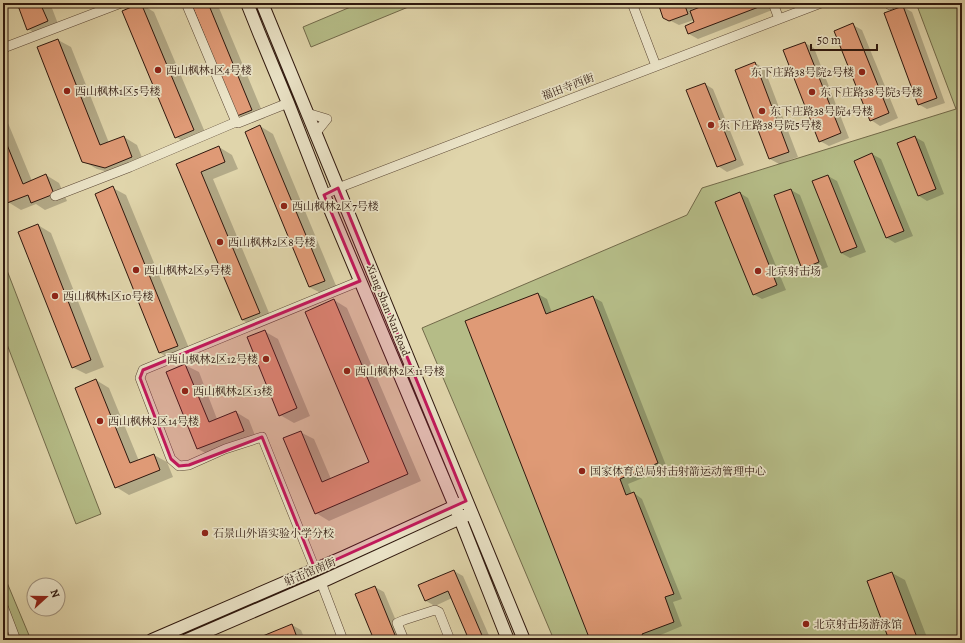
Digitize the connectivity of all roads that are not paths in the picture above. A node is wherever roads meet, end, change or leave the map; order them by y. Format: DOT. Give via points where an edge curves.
graph roads {
  1 [pos="121,3"];
  2 [pos="186,3"];
  3 [pos="248,3"];
  4 [pos="262,3"];
  5 [pos="632,3"];
  6 [pos="773,3"];
  7 [pos="821,3"];
  8 [pos="779,20"];
  9 [pos="6,47"];
  10 [pos="656,66"];
  11 [pos="288,103"];
  12 [pos="307,113"];
  13 [pos="236,122"];
  14 [pos="316,134"];
  15 [pos="338,188"];
  16 [pos="324,195"];
  17 [pos="55,196"];
  18 [pos="360,281"];
  19 [pos="466,501"];
  20 [pos="455,506"];
  21 [pos="472,513"];
  22 [pos="460,518"];
  23 [pos="315,569"];
  24 [pos="321,582"];
  25 [pos="3,606"];
  26 [pos="16,640"];
  27 [pos="152,640"];
  28 [pos="187,640"];
  29 [pos="343,640"];
  30 [pos="404,640"];
  31 [pos="450,640"];
  32 [pos="508,640"];
  33 [pos="524,640"];
  1 -- 9 [label="street"];
  2 -- 13 [label="street"];
  3 -- 11 [label="main road, Xiang Shan Nan Road"];
  4 -- 12 [label="main road, Xiang Shan Nan Road"];
  5 -- 10 [label="street"];
  6 -- 8 [label="street"];
  7 -- 8 [label="street, 福田寺西街"];
  8 -- 10 [label="street, 福田寺西街"];
  10 -- 15 [label="street, 福田寺西街"];
  11 -- 13 [label="street"];
  11 -- 16 [label="main road, Xiang Shan Nan Road"];
  12 -- 14 [label="main road, Xiang Shan Nan Road"];
  12 -- 14 [label="street" via="327,119"];
  13 -- 17 [label="street"];
  14 -- 15 [label="main road, Xiang Shan Nan Road"];
  15 -- 16 [label="street, 福田寺西街"];
  15 -- 19 [label="main road, Xiang Shan Nan Road"];
  16 -- 18 [label="main road, Xiang Shan Nan Road"];
  18 -- 20 [label="main road, Xiang Shan Nan Road"];
  18 -- 23 [label="street" via="143,370 140,378 171,459 179,466 189,465 225,449 262,437"];
  19 -- 20 [label="main road, 射击馆南街"];
  19 -- 21 [label="main road, Xiang Shan Nan Road"];
  20 -- 22 [label="main road, Xiang Shan Nan Road"];
  20 -- 23 [label="main road, 射击馆南街"];
  21 -- 22 [label="main road, 射击馆南街"];
  21 -- 33 [label="main road, Xiang Shan Nan Road"];
  22 -- 24 [label="main road, 射击馆南街"];
  22 -- 32 [label="main road, Xiang Shan Nan Road"];
  23 -- 27 [label="main road, 射击馆南街"];
  24 -- 28 [label="main road, 射击馆南街"];
  24 -- 29 [label="street"];
  25 -- 26 [label="street"];
  30 -- 31 [label="street" via="397,623 435,610 439,612"];
}
